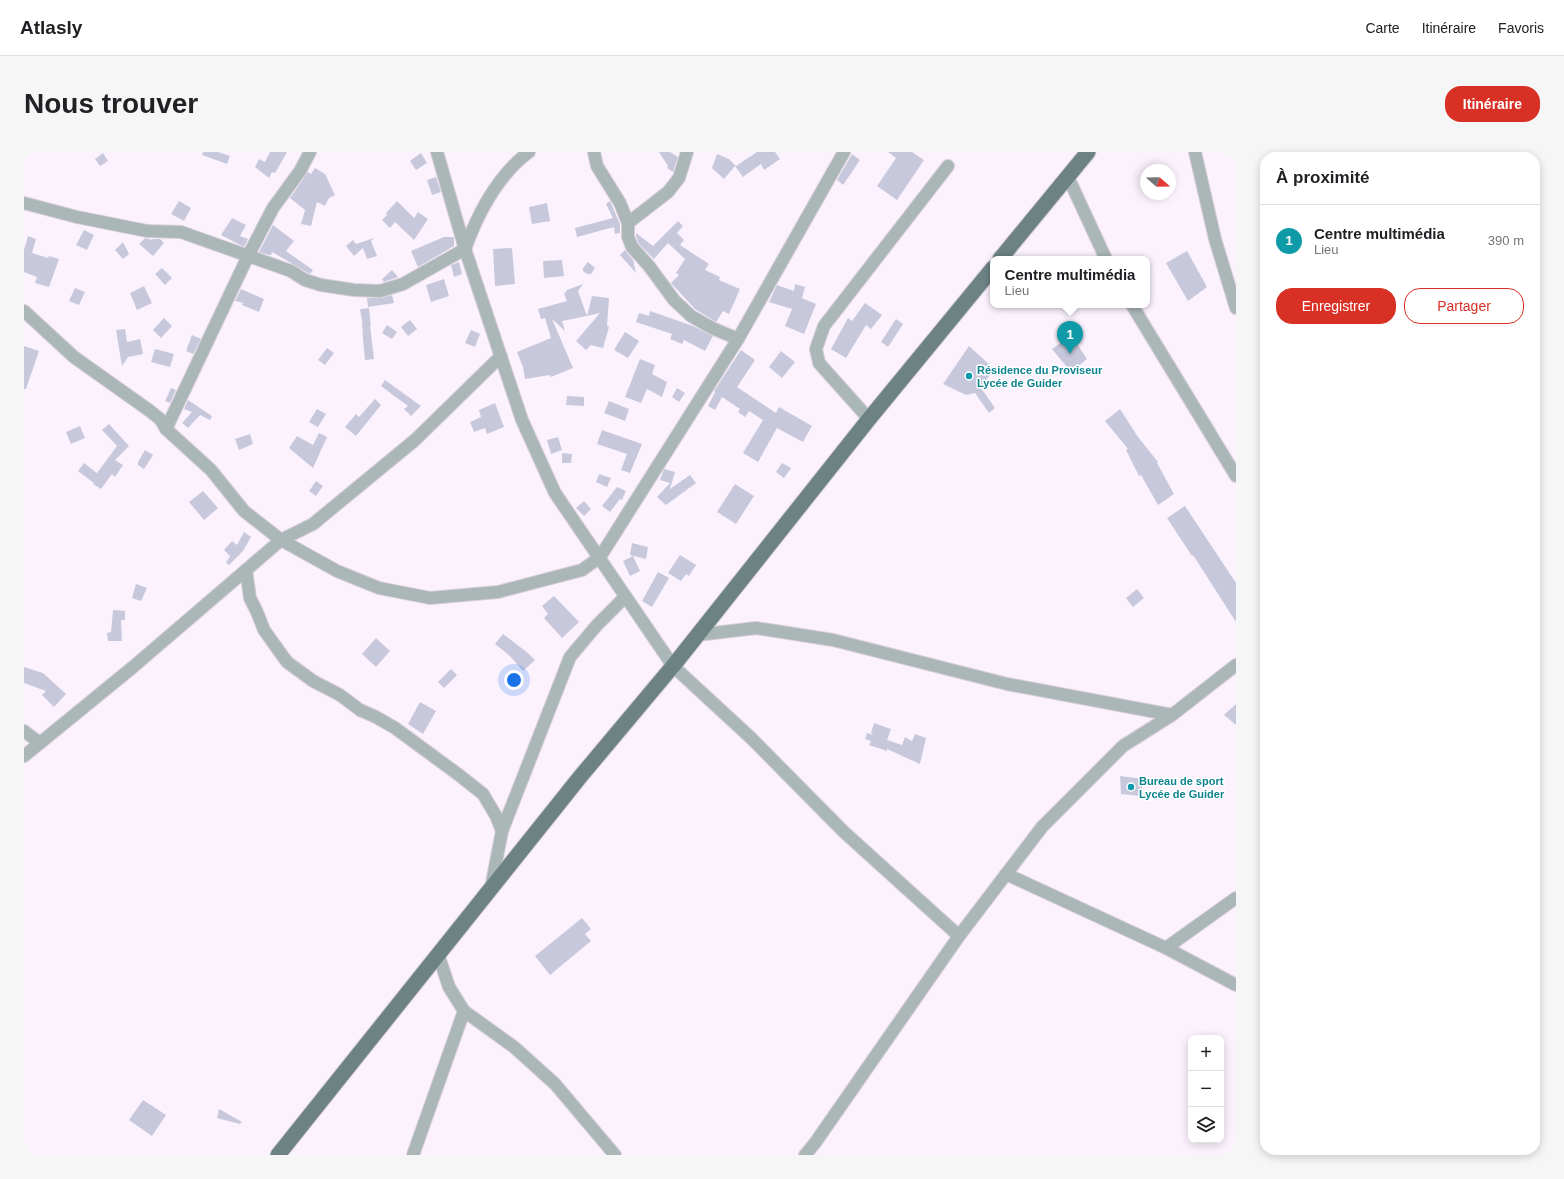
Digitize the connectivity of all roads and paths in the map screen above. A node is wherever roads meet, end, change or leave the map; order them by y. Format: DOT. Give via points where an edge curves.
graph roads {
  1 [pos="310,152"];
  2 [pos="437,152"];
  3 [pos="529,152"];
  4 [pos="594,152"];
  5 [pos="687,152"];
  6 [pos="844,152"];
  7 [pos="1088,152"];
  8 [pos="1195,152"];
  9 [pos="948,166"];
  10 [pos="1068,177"];
  11 [pos="24,203"];
  12 [pos="628,224"];
  13 [pos="465,249"];
  14 [pos="248,256"];
  15 [pos="1002,256"];
  16 [pos="1105,256"];
  17 [pos="990,272"];
  18 [pos="1134,308"];
  19 [pos="1236,308"];
  20 [pos="24,311"];
  21 [pos="738,338"];
  22 [pos="501,356"];
  23 [pos="869,419"];
  24 [pos="166,429"];
  25 [pos="1236,476"];
  26 [pos="281,540"];
  27 [pos="600,557"];
  28 [pos="246,570"];
  29 [pos="625,597"];
  30 [pos="697,635"];
  31 [pos="1236,665"];
  32 [pos="673,666"];
  33 [pos="1172,715"];
  34 [pos="24,731"];
  35 [pos="40,744"];
  36 [pos="24,756"];
  37 [pos="502,831"];
  38 [pos="1006,874"];
  39 [pos="491,888"];
  40 [pos="1236,898"];
  41 [pos="959,936"];
  42 [pos="1166,948"];
  43 [pos="438,954"];
  44 [pos="1236,985"];
  45 [pos="464,1011"];
  46 [pos="278,1155"];
  47 [pos="413,1155"];
  48 [pos="615,1155"];
  49 [pos="805,1155"];
  1 -- 14 [label="street" via="300,171 273,208"];
  2 -- 13 [label="street"];
  3 -- 13 [label="street" via="487,199"];
  4 -- 12 [label="street" via="597,166 620,204"];
  5 -- 12 [label="street" via="679,178 668,192"];
  6 -- 21 [label="street"];
  7 -- 10 [label="main road"];
  8 -- 19 [label="street" via="1215,238"];
  9 -- 23 [label="street" via="824,326 816,349 819,363"];
  10 -- 15 [label="main road"];
  10 -- 16 [label="street"];
  11 -- 14 [label="street" via="147,231 181,232"];
  12 -- 21 [label="street" via="628,237 632,247 674,300 691,316"];
  13 -- 14 [label="street" via="403,284 380,291 321,285 305,280 292,271"];
  13 -- 22 [label="street"];
  14 -- 24 [label="street"];
  17 -- 23 [label="main road"];
  18 -- 25 [label="street"];
  20 -- 24 [label="street" via="74,357 150,410"];
  21 -- 27 [label="street"];
  22 -- 26 [label="street" via="415,440 312,524"];
  22 -- 27 [label="street" via="522,420 555,493"];
  23 -- 30 [label="main road"];
  24 -- 26 [label="street" via="211,470 244,511"];
  26 -- 27 [label="street" via="337,571 379,588 430,598 498,592 582,570"];
  26 -- 28 [label="street"];
  27 -- 29 [label="street"];
  28 -- 35 [label="street"];
  28 -- 37 [label="street" via="250,598 264,630 287,662 360,710 395,728 459,775 483,794"];
  29 -- 32 [label="street"];
  29 -- 37 [label="street" via="570,657"];
  30 -- 32 [label="main road"];
  30 -- 33 [label="street" via="756,628 833,640 1007,684"];
  31 -- 33 [label="street"];
  32 -- 39 [label="main road"];
  32 -- 41 [label="street" via="751,738 844,832"];
  33 -- 38 [label="street" via="1123,746 1042,827"];
  34 -- 35 [label="street"];
  35 -- 36 [label="street"];
  37 -- 39 [label="street"];
  38 -- 41 [label="street"];
  38 -- 42 [label="street"];
  39 -- 43 [label="main road"];
  40 -- 42 [label="street"];
  41 -- 49 [label="street"];
  42 -- 44 [label="street"];
  43 -- 45 [label="street" via="449,987"];
  43 -- 46 [label="main road"];
  45 -- 47 [label="street"];
  45 -- 48 [label="street" via="514,1047 555,1084"];
}
